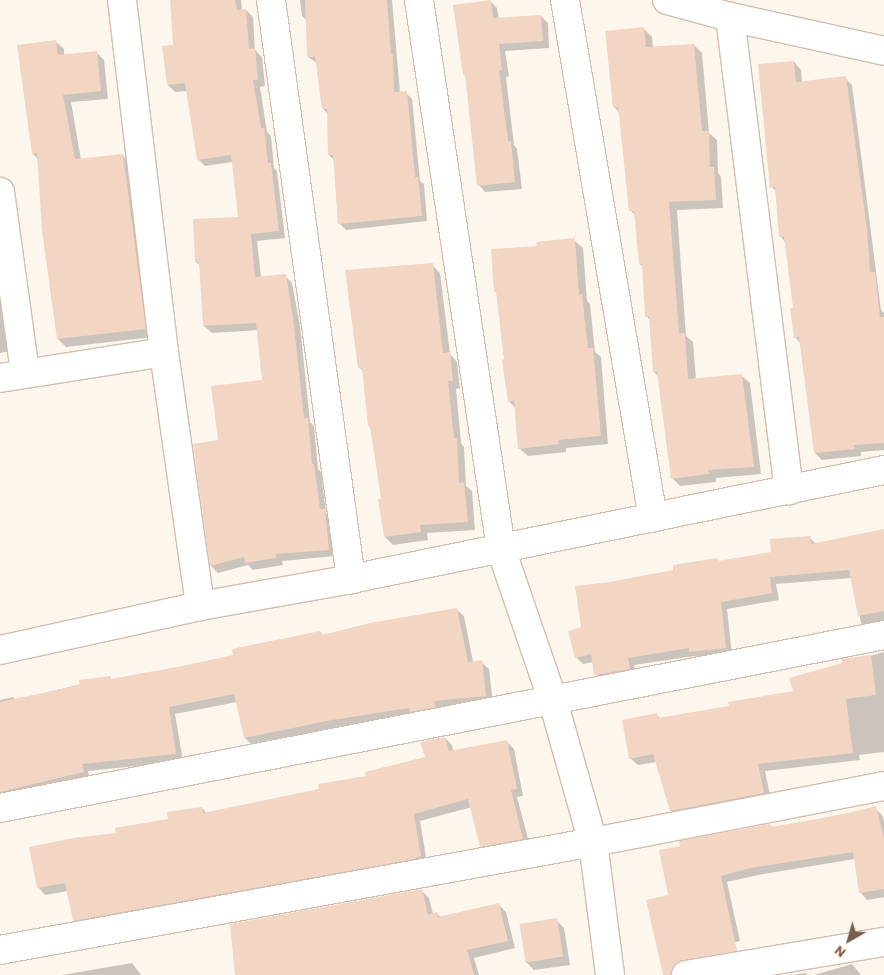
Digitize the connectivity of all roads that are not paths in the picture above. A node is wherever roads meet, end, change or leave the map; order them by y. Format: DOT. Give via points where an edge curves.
graph roads {
  1 [pos="122,0"];
  2 [pos="271,0"];
  3 [pos="418,0"];
  4 [pos="565,0"];
  5 [pos="667,0"];
  6 [pos="730,17"];
  7 [pos="884,52"];
  8 [pos="0,192"];
  9 [pos="164,352"];
  10 [pos="12,376"];
  11 [pos="884,470"];
  12 [pos="789,490"];
  13 [pos="652,518"];
  14 [pos="501,549"];
  15 [pos="351,579"];
  16 [pos="200,606"];
  17 [pos="884,635"];
  18 [pos="0,650"];
  19 [pos="553,700"];
  20 [pos="884,786"];
  21 [pos="0,808"];
  22 [pos="593,842"];
  23 [pos="884,942"];
  24 [pos="0,950"];
  25 [pos="610,975"];
  26 [pos="686,975"];
  1 -- 9 [label="street"];
  2 -- 15 [label="street"];
  3 -- 14 [label="street"];
  4 -- 13 [label="street"];
  5 -- 6 [label="street"];
  6 -- 7 [label="street"];
  6 -- 12 [label="street"];
  8 -- 10 [label="street"];
  9 -- 10 [label="street"];
  9 -- 16 [label="street"];
  11 -- 12 [label="street"];
  12 -- 13 [label="street"];
  13 -- 14 [label="street"];
  14 -- 15 [label="street"];
  14 -- 19 [label="street"];
  15 -- 16 [label="street"];
  16 -- 18 [label="street"];
  17 -- 19 [label="street"];
  19 -- 21 [label="street"];
  19 -- 22 [label="street"];
  20 -- 22 [label="street"];
  22 -- 24 [label="street"];
  22 -- 25 [label="street"];
  23 -- 26 [label="street"];
}
